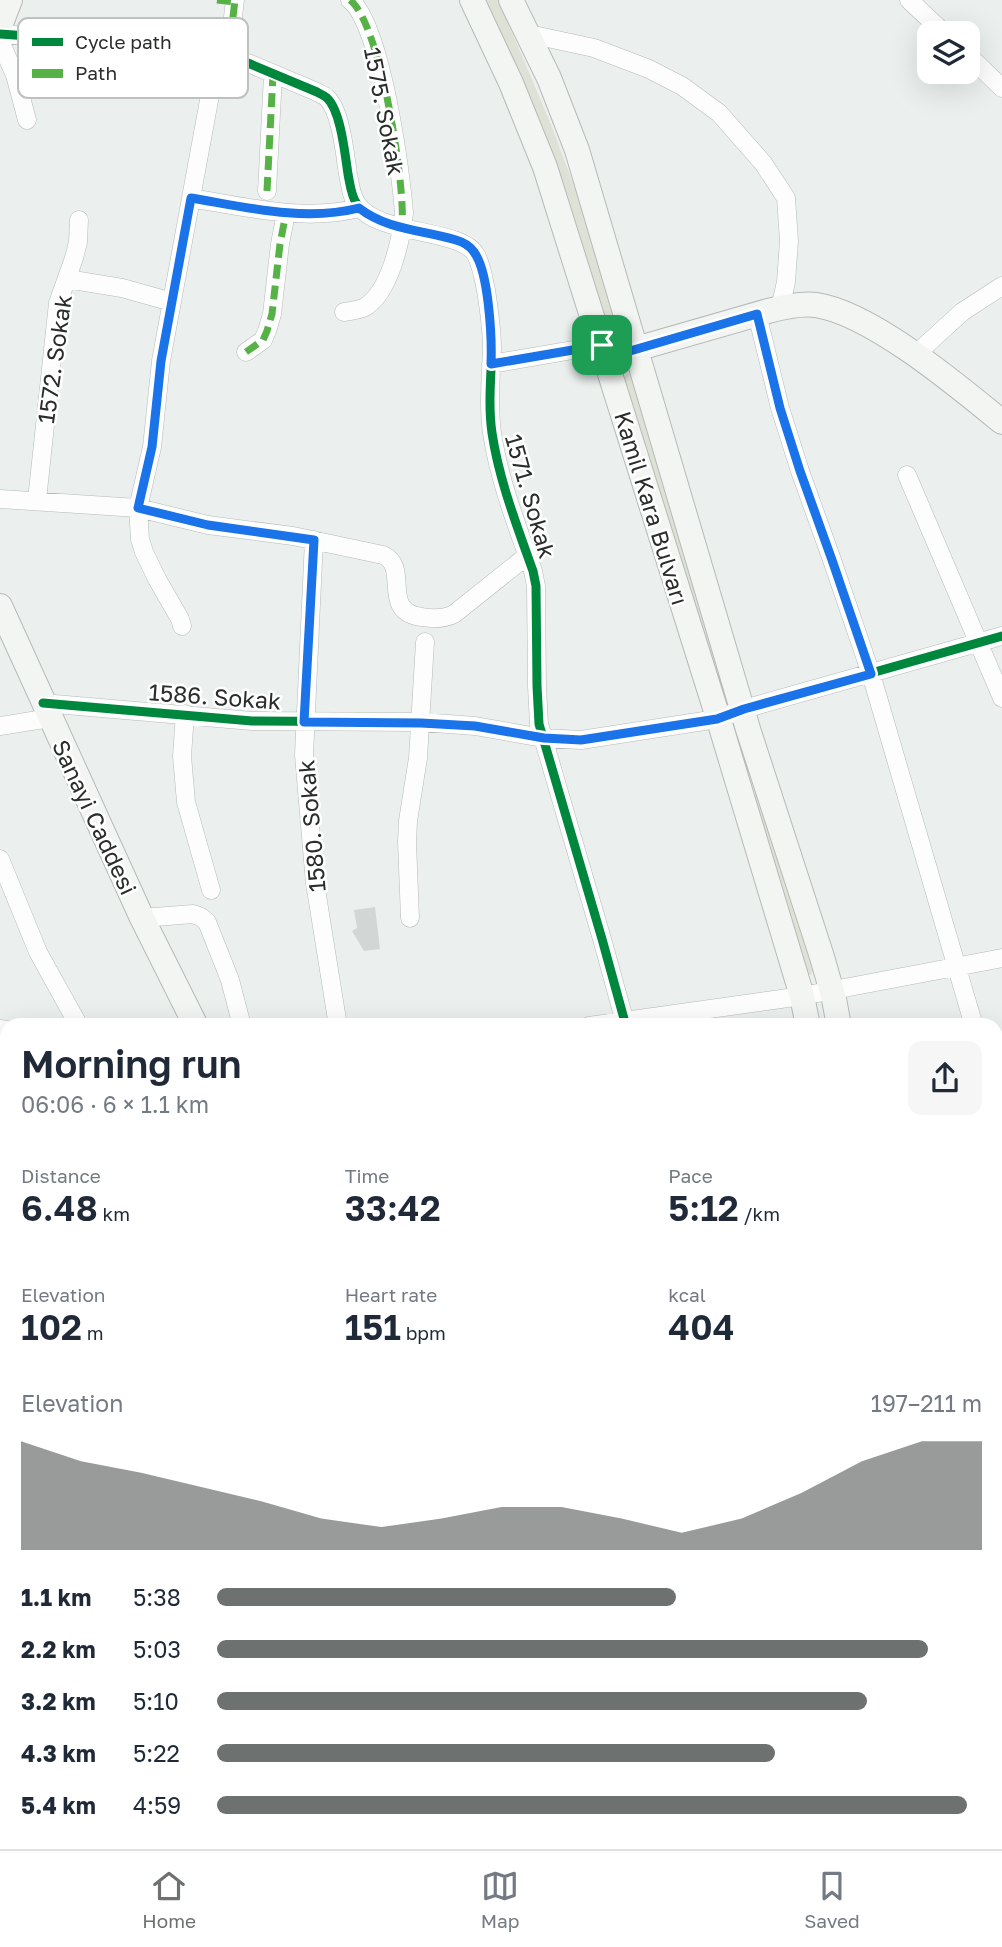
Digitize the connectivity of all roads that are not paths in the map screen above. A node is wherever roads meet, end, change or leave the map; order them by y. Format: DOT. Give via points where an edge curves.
graph roads {
  1 [pos="10,0"];
  2 [pos="351,0"];
  3 [pos="472,0"];
  4 [pos="511,0"];
  5 [pos="909,0"];
  6 [pos="931,21"];
  7 [pos="0,26"];
  8 [pos="0,34"];
  9 [pos="528,34"];
  10 [pos="18,35"];
  11 [pos="0,41"];
  12 [pos="248,63"];
  13 [pos="980,67"];
  14 [pos="273,75"];
  15 [pos="18,86"];
  16 [pos="1002,88"];
  17 [pos="21,98"];
  18 [pos="214,98"];
  19 [pos="27,120"];
  20 [pos="267,191"];
  21 [pos="191,198"];
  22 [pos="359,208"];
  23 [pos="286,213"];
  24 [pos="79,219"];
  25 [pos="402,228"];
  26 [pos="66,279"];
  27 [pos="1002,286"];
  28 [pos="172,302"];
  29 [pos="768,311"];
  30 [pos="344,312"];
  31 [pos="636,349"];
  32 [pos="604,351"];
  33 [pos="246,352"];
  34 [pos="915,355"];
  35 [pos="491,364"];
  36 [pos="1002,422"];
  37 [pos="907,475"];
  38 [pos="0,499"];
  39 [pos="37,500"];
  40 [pos="138,508"];
  41 [pos="314,540"];
  42 [pos="528,555"];
  43 [pos="0,606"];
  44 [pos="419,617"];
  45 [pos="447,618"];
  46 [pos="182,626"];
  47 [pos="1002,636"];
  48 [pos="425,642"];
  49 [pos="978,643"];
  50 [pos="871,674"];
  51 [pos="1002,698"];
  52 [pos="744,709"];
  53 [pos="46,710"];
  54 [pos="185,714"];
  55 [pos="717,719"];
  56 [pos="304,722"];
  57 [pos="421,723"];
  58 [pos="0,726"];
  59 [pos="544,738"];
  60 [pos="0,859"];
  61 [pos="211,890"];
  62 [pos="142,918"];
  63 [pos="410,918"];
  64 [pos="1002,958"];
  65 [pos="957,966"];
  66 [pos="832,991"];
  67 [pos="802,996"];
  68 [pos="75,1018"];
  69 [pos="192,1018"];
  70 [pos="240,1018"];
  71 [pos="336,1018"];
  72 [pos="624,1018"];
  73 [pos="658,1018"];
  74 [pos="806,1018"];
  75 [pos="837,1018"];
  76 [pos="972,1018"];
  1 -- 7 [label="main road"];
  2 -- 25 [label="street, 1575. Sokak" via="361,12 388,102"];
  3 -- 32 [label="main road, Kamil Kara Bulvarı" via="545,167"];
  4 -- 9 [label="main road, Kamil Kara Bulvarı"];
  5 -- 6 [label="street"];
  8 -- 10 [label="street"];
  9 -- 29 [label="street" via="594,48 682,86 719,113 764,163 786,198 789,241 786,282"];
  9 -- 31 [label="main road, Kamil Kara Bulvarı" via="577,150"];
  11 -- 15 [label="street"];
  12 -- 14 [label="street"];
  13 -- 16 [label="street"];
  14 -- 20 [label="street"];
  14 -- 22 [label="street" via="327,98 342,134 350,186"];
  17 -- 19 [label="street"];
  18 -- 21 [label="street"];
  21 -- 23 [label="street"];
  21 -- 28 [label="street"];
  22 -- 23 [label="street"];
  22 -- 25 [label="street, 1571. Sokak"];
  23 -- 33 [label="street" via="272,314 263,340"];
  24 -- 26 [label="street, 1572. Sokak" via="78,242"];
  25 -- 30 [label="street" via="379,294 364,308"];
  25 -- 35 [label="street, 1571. Sokak" via="458,240 475,253 489,310"];
  26 -- 28 [label="street"];
  26 -- 39 [label="street, 1572. Sokak" via="58,303"];
  27 -- 34 [label="street" via="962,312"];
  28 -- 40 [label="street" via="152,447"];
  29 -- 31 [label="main road"];
  29 -- 34 [label="main road" via="804,304 843,312"];
  29 -- 50 [label="street" via="780,408"];
  31 -- 32 [label="main road"];
  31 -- 52 [label="main road, Kamil Kara Bulvarı"];
  32 -- 35 [label="street"];
  32 -- 55 [label="main road, Kamil Kara Bulvarı"];
  34 -- 36 [label="main road"];
  35 -- 42 [label="street, 1571. Sokak" via="489,405 494,443"];
  37 -- 49 [label="street"];
  38 -- 39 [label="street"];
  39 -- 40 [label="street"];
  40 -- 41 [label="street" via="208,525"];
  40 -- 46 [label="street" via="144,552"];
  41 -- 44 [label="street" via="391,558 399,604"];
  41 -- 56 [label="street, 1580. Sokak"];
  42 -- 45 [label="street"];
  42 -- 59 [label="street, 1571. Sokak" via="537,586 538,711"];
  43 -- 53 [label="main road, Sanayi Caddesi"];
  44 -- 45 [label="street"];
  44 -- 48 [label="street"];
  45 -- 48 [label="street"];
  47 -- 49 [label="street, 1586. Sokak"];
  48 -- 57 [label="street"];
  49 -- 50 [label="street, 1586. Sokak"];
  49 -- 51 [label="street"];
  50 -- 52 [label="street, 1586. Sokak"];
  50 -- 65 [label="street"];
  52 -- 55 [label="street, 1586. Sokak"];
  52 -- 66 [label="main road, Kamil Kara Bulvarı"];
  53 -- 54 [label="street, 1586. Sokak"];
  53 -- 58 [label="street, 1586. Sokak"];
  53 -- 62 [label="main road, Sanayi Caddesi"];
  54 -- 56 [label="street, 1586. Sokak"];
  54 -- 61 [label="street" via="186,802"];
  55 -- 59 [label="street, 1586. Sokak" via="581,740"];
  55 -- 67 [label="main road, Kamil Kara Bulvarı"];
  56 -- 57 [label="street, 1586. Sokak"];
  56 -- 71 [label="street, 1580. Sokak" via="311,851"];
  57 -- 59 [label="street, 1586. Sokak" via="475,726"];
  57 -- 63 [label="street" via="408,821"];
  59 -- 72 [label="street, 1571. Sokak"];
  60 -- 68 [label="street" via="38,952"];
  62 -- 69 [label="main road, Sanayi Caddesi"];
  62 -- 70 [label="street" via="193,914 207,922"];
  64 -- 65 [label="street"];
  65 -- 66 [label="street"];
  65 -- 76 [label="street"];
  66 -- 67 [label="street"];
  66 -- 75 [label="main road, Kamil Kara Bulvarı"];
  67 -- 73 [label="street"];
  67 -- 74 [label="main road, Kamil Kara Bulvarı"];
}
